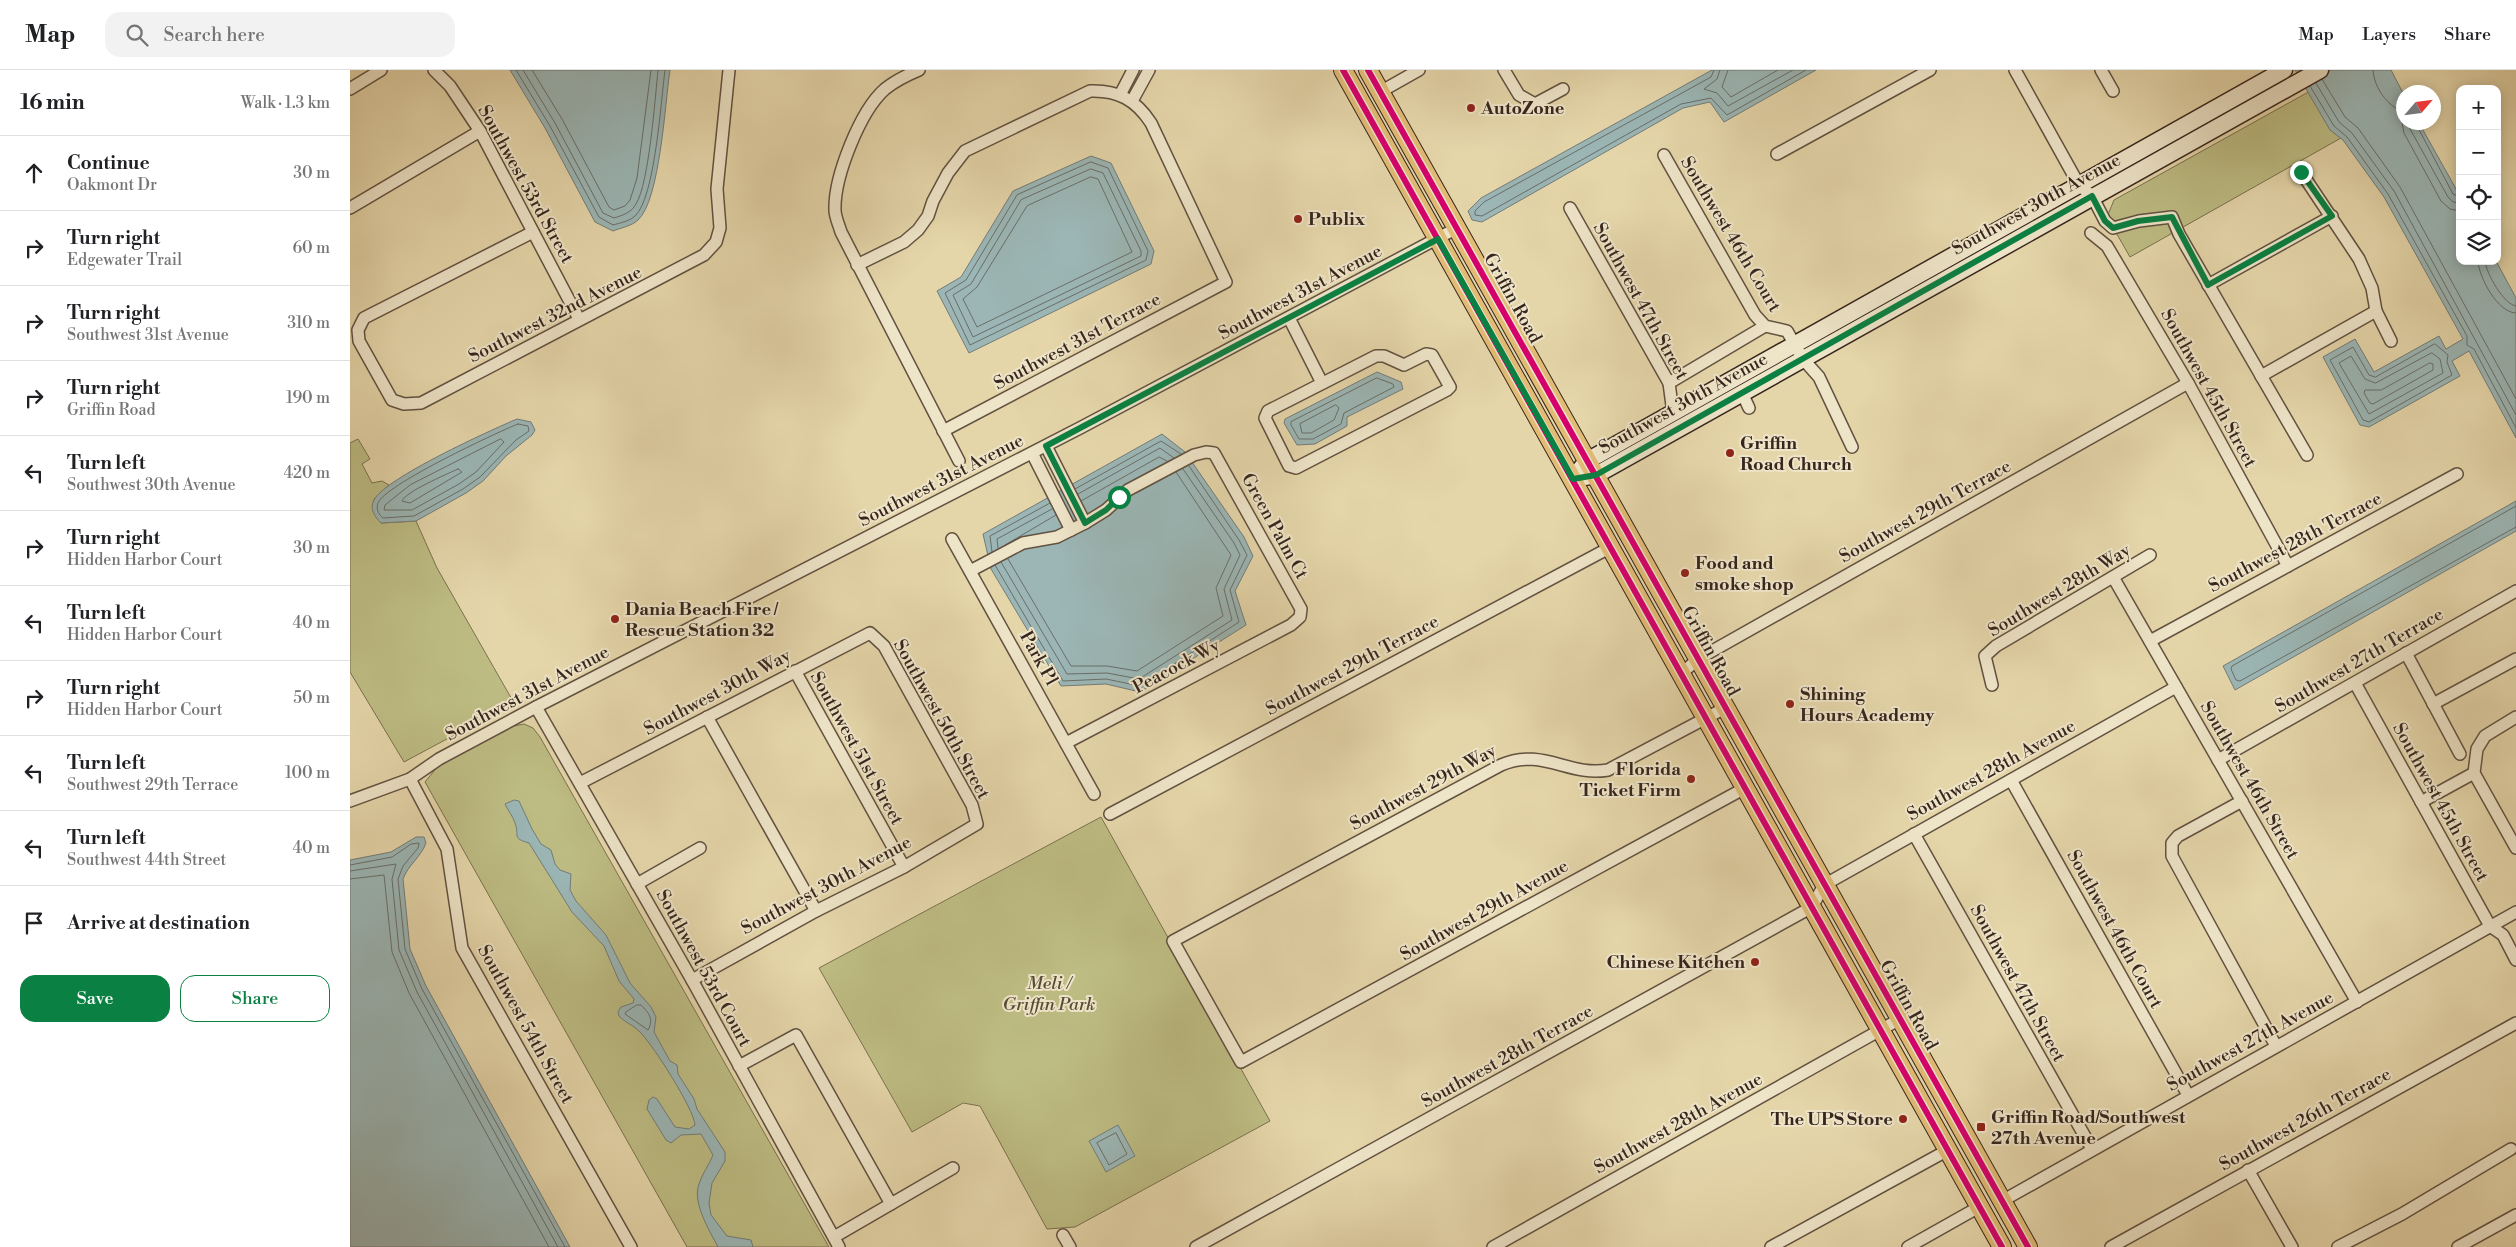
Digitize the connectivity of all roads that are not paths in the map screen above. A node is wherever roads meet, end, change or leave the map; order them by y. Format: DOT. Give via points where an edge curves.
graph roads {
  1 [pos="381,70"];
  2 [pos="434,70"];
  3 [pos="729,70"];
  4 [pos="919,70"];
  5 [pos="1133,70"];
  6 [pos="1149,70"];
  7 [pos="1344,70"];
  8 [pos="1348,70"];
  9 [pos="1368,70"];
  10 [pos="1418,70"];
  11 [pos="1504,70"];
  12 [pos="1930,70"];
  13 [pos="2016,70"];
  14 [pos="2101,70"];
  15 [pos="2284,70"];
  16 [pos="2320,70"];
  17 [pos="350,89"];
  18 [pos="1563,89"];
  19 [pos="2113,91"];
  20 [pos="1380,92"];
  21 [pos="1120,94"];
  22 [pos="1132,101"];
  23 [pos="480,130"];
  24 [pos="1777,154"];
  25 [pos="1664,155"];
  26 [pos="2301,172"];
  27 [pos="2079,185"];
  28 [pos="2092,196"];
  29 [pos="350,208"];
  30 [pos="1570,208"];
  31 [pos="2332,216"];
  32 [pos="1457,228"];
  33 [pos="532,232"];
  34 [pos="2091,233"];
  35 [pos="1438,239"];
  36 [pos="858,266"];
  37 [pos="2208,285"];
  38 [pos="2376,311"];
  39 [pos="1289,318"];
  40 [pos="579,319"];
  41 [pos="1765,326"];
  42 [pos="2391,341"];
  43 [pos="1799,352"];
  44 [pos="2261,376"];
  45 [pos="2188,382"];
  46 [pos="1322,383"];
  47 [pos="1669,383"];
  48 [pos="1673,413"];
  49 [pos="943,431"];
  50 [pos="1046,446"];
  51 [pos="1852,447"];
  52 [pos="1032,453"];
  53 [pos="2307,455"];
  54 [pos="959,461"];
  55 [pos="1591,468"];
  56 [pos="2457,474"];
  57 [pos="1573,479"];
  58 [pos="1085,523"];
  59 [pos="1071,530"];
  60 [pos="952,539"];
  61 [pos="1611,547"];
  62 [pos="2150,555"];
  63 [pos="2288,566"];
  64 [pos="970,571"];
  65 [pos="2113,576"];
  66 [pos="2516,592"];
  67 [pos="1300,617"];
  68 [pos="870,633"];
  69 [pos="2150,641"];
  70 [pos="2406,654"];
  71 [pos="1698,659"];
  72 [pos="2516,659"];
  73 [pos="795,671"];
  74 [pos="1681,674"];
  75 [pos="2355,683"];
  76 [pos="1992,685"];
  77 [pos="2176,686"];
  78 [pos="2433,704"];
  79 [pos="536,707"];
  80 [pos="1725,708"];
  81 [pos="707,717"];
  82 [pos="2516,717"];
  83 [pos="1706,718"];
  84 [pos="1066,743"];
  85 [pos="2460,754"];
  86 [pos="2218,760"];
  87 [pos="2474,773"];
  88 [pos="410,780"];
  89 [pos="2011,780"];
  90 [pos="580,783"];
  91 [pos="1745,788"];
  92 [pos="1094,794"];
  93 [pos="350,801"];
  94 [pos="2242,801"];
  95 [pos="2421,802"];
  96 [pos="1110,814"];
  97 [pos="978,824"];
  98 [pos="1914,834"];
  99 [pos="2515,843"];
  100 [pos="700,848"];
  101 [pos="904,867"];
  102 [pos="637,884"];
  103 [pos="1824,885"];
  104 [pos="1812,907"];
  105 [pos="816,911"];
  106 [pos="2516,912"];
  107 [pos="2490,926"];
  108 [pos="2516,960"];
  109 [pos="692,980"];
  110 [pos="2357,1002"];
  111 [pos="1900,1019"];
  112 [pos="2516,1023"];
  113 [pos="1881,1030"];
  114 [pos="2276,1046"];
  115 [pos="1241,1062"];
  116 [pos="739,1066"];
  117 [pos="2188,1095"];
  118 [pos="2511,1148"];
  119 [pos="2092,1149"];
  120 [pos="1948,1150"];
  121 [pos="953,1168"];
  122 [pos="2248,1170"];
  123 [pos="1963,1178"];
  124 [pos="2002,1200"];
  125 [pos="890,1204"];
  126 [pos="1979,1207"];
  127 [pos="2516,1215"];
  128 [pos="2018,1230"];
  129 [pos="1063,1235"];
  130 [pos="837,1242"];
  131 [pos="631,1247"];
  132 [pos="1070,1247"];
  133 [pos="1196,1247"];
  134 [pos="1493,1247"];
  135 [pos="1770,1247"];
  136 [pos="1908,1247"];
  137 [pos="2002,1247"];
  138 [pos="2028,1247"];
  139 [pos="2111,1247"];
  140 [pos="2292,1247"];
  141 [pos="2338,1247"];
  142 [pos="2458,1247"];
  1 -- 17 [label="street"];
  2 -- 23 [label="street, Southwest 53rd Street" via="450,86"];
  3 -- 40 [label="street, Southwest 32nd Avenue" via="717,189 720,228 716,242 704,256"];
  4 -- 36 [label="street" via="900,79 864,112 850,147 837,192 835,212"];
  5 -- 21 [label="street"];
  6 -- 22 [label="street"];
  7 -- 35 [label="main road, Griffin Road"];
  8 -- 20 [label="main road" via="1360,83"];
  9 -- 20 [label="main road, Griffin Road"];
  10 -- 20 [label="street"];
  11 -- 18 [label="street" via="1519,96 1535,104"];
  12 -- 24 [label="street"];
  13 -- 27 [label="street"];
  14 -- 19 [label="street"];
  15 -- 27 [label="main road, Southwest 30th Avenue"];
  16 -- 28 [label="main road, Southwest 30th Avenue"];
  20 -- 32 [label="main road, Griffin Road"];
  21 -- 22 [label="street"];
  21 -- 36 [label="street" via="1090,91 965,151 948,173 918,230 904,242"];
  22 -- 49 [label="street, Southwest 31st Terrace" via="1151,123 1226,282"];
  23 -- 29 [label="street"];
  23 -- 33 [label="street, Southwest 53rd Street"];
  25 -- 41 [label="street, Southwest 46th Court" via="1755,315"];
  26 -- 31 [label="street"];
  27 -- 28 [label="street"];
  27 -- 43 [label="main road, Southwest 30th Avenue"];
  28 -- 37 [label="street" via="2105,221 2113,228 2172,217"];
  28 -- 43 [label="main road, Southwest 30th Avenue"];
  30 -- 47 [label="street, Southwest 47th Street"];
  31 -- 37 [label="street"];
  31 -- 38 [label="street" via="2372,288"];
  32 -- 35 [label="street, Southwest 31st Avenue"];
  32 -- 55 [label="main road, Griffin Road"];
  33 -- 40 [label="street, Southwest 53rd Street"];
  33 -- 40 [label="street, Southwest 32nd Avenue" via="364,318 358,330 359,341 392,400 404,404 421,403"];
  34 -- 45 [label="street, Southwest 45th Street" via="2107,246"];
  35 -- 39 [label="street, Southwest 31st Avenue"];
  35 -- 57 [label="main road, Griffin Road"];
  36 -- 49 [label="street"];
  37 -- 44 [label="street"];
  38 -- 42 [label="street"];
  38 -- 44 [label="street"];
  39 -- 46 [label="street"];
  39 -- 50 [label="street, Southwest 31st Avenue"];
  41 -- 43 [label="street, Southwest 46th Court" via="1787,331"];
  41 -- 47 [label="street"];
  43 -- 48 [label="main road, Southwest 30th Avenue"];
  43 -- 51 [label="street, Southwest 46th Court" via="1818,378"];
  43 -- 55 [label="main road, Southwest 30th Avenue" via="1745,401"];
  44 -- 53 [label="street"];
  45 -- 63 [label="street, Southwest 45th Street"];
  45 -- 71 [label="street, Southwest 29th Terrace"];
  46 -- 46 [label="street" via="1376,356 1404,365 1426,354 1432,355 1450,387 1296,468 1288,466 1265,418 1268,411"];
  47 -- 48 [label="street, Southwest 47th Street"];
  48 -- 55 [label="main road, Southwest 30th Avenue"];
  49 -- 54 [label="street"];
  50 -- 52 [label="street, Southwest 31st Avenue"];
  50 -- 58 [label="street"];
  52 -- 59 [label="street"];
  52 -- 79 [label="street, Southwest 31st Avenue"];
  55 -- 57 [label="main road, Southwest 30th Avenue"];
  55 -- 71 [label="main road, Griffin Road"];
  56 -- 63 [label="street, Southwest 28th Terrace"];
  57 -- 61 [label="main road, Griffin Road"];
  58 -- 59 [label="street"];
  58 -- 67 [label="street, Green Palm Ct" via="1128,490 1194,455 1214,453 1301,609"];
  59 -- 64 [label="street" via="1023,543"];
  60 -- 64 [label="street, Park Pl"];
  61 -- 74 [label="main road, Griffin Road"];
  61 -- 96 [label="street, Southwest 29th Terrace"];
  62 -- 65 [label="street, Southwest 28th Way"];
  63 -- 69 [label="street, Southwest 28th Terrace"];
  64 -- 84 [label="street, Park Pl"];
  65 -- 69 [label="street, Southwest 46th Street"];
  65 -- 76 [label="street, Southwest 28th Way" via="1996,646 1985,656"];
  66 -- 70 [label="street, Southwest 27th Terrace"];
  67 -- 84 [label="street, Peacock Wy" via="1291,625"];
  68 -- 73 [label="street, Southwest 30th Way"];
  68 -- 97 [label="street, Southwest 50th Street" via="884,646 972,805"];
  69 -- 77 [label="street, Southwest 46th Street"];
  70 -- 75 [label="street, Southwest 27th Terrace"];
  70 -- 78 [label="street"];
  71 -- 74 [label="street, Southwest 29th Terrace"];
  71 -- 80 [label="main road, Griffin Road"];
  72 -- 78 [label="street"];
  73 -- 81 [label="street, Southwest 30th Way"];
  73 -- 101 [label="street, Southwest 51st Street"];
  74 -- 83 [label="main road, Griffin Road"];
  75 -- 86 [label="street, Southwest 27th Terrace"];
  75 -- 95 [label="street, Southwest 45th Street"];
  77 -- 86 [label="street, Southwest 46th Street"];
  77 -- 89 [label="street, Southwest 28th Avenue"];
  78 -- 85 [label="street"];
  79 -- 88 [label="street, Southwest 31st Avenue" via="439,759"];
  79 -- 90 [label="street, Southwest 53rd Court"];
  80 -- 83 [label="street, Southwest 29th Way"];
  80 -- 103 [label="main road, Griffin Road"];
  81 -- 90 [label="street, Southwest 30th Way"];
  81 -- 105 [label="street"];
  82 -- 87 [label="street" via="2485,736 2478,749"];
  83 -- 91 [label="main road, Griffin Road"];
  83 -- 115 [label="street, Southwest 29th Way" via="1608,770 1590,772 1536,758 1506,762 1173,941"];
  84 -- 92 [label="street, Park Pl"];
  86 -- 94 [label="street, Southwest 46th Street"];
  87 -- 95 [label="street"];
  87 -- 99 [label="street"];
  88 -- 93 [label="street, Southwest 31st Avenue"];
  88 -- 131 [label="street, Southwest 54th Street" via="447,849 462,948"];
  89 -- 98 [label="street, Southwest 28th Avenue"];
  89 -- 117 [label="street, Southwest 46th Court"];
  90 -- 102 [label="street, Southwest 53rd Court"];
  91 -- 104 [label="main road, Griffin Road"];
  91 -- 115 [label="street, Southwest 29th Avenue"];
  94 -- 110 [label="street, Southwest 46th Street"];
  94 -- 114 [label="street" via="2178,836 2172,843 2172,856"];
  95 -- 107 [label="street, Southwest 45th Street"];
  97 -- 101 [label="street, Southwest 30th Avenue"];
  98 -- 103 [label="street, Southwest 28th Avenue"];
  98 -- 119 [label="street, Southwest 47th Street"];
  100 -- 102 [label="street"];
  101 -- 105 [label="street, Southwest 30th Avenue"];
  102 -- 109 [label="street, Southwest 53rd Court"];
  103 -- 104 [label="street"];
  103 -- 111 [label="main road, Griffin Road"];
  104 -- 113 [label="main road, Griffin Road"];
  104 -- 133 [label="street, Southwest 28th Terrace"];
  105 -- 109 [label="street, Southwest 30th Avenue"];
  106 -- 107 [label="street, Southwest 27th Avenue"];
  107 -- 108 [label="street, Southwest 45th Street" via="2503,935"];
  107 -- 110 [label="street, Southwest 27th Avenue"];
  109 -- 116 [label="street, Southwest 53rd Court"];
  110 -- 114 [label="street, Southwest 27th Avenue"];
  111 -- 113 [label="street, Southwest 28th Avenue"];
  111 -- 124 [label="main road, Griffin Road"];
  112 -- 122 [label="street, Southwest 26th Terrace"];
  113 -- 120 [label="main road, Griffin Road"];
  113 -- 134 [label="street, Southwest 28th Avenue"];
  114 -- 117 [label="street, Southwest 27th Avenue"];
  116 -- 125 [label="street" via="796,1035"];
  116 -- 130 [label="street, Southwest 53rd Court"];
  117 -- 119 [label="street, Southwest 27th Avenue"];
  118 -- 141 [label="street" via="2402,1214"];
  119 -- 124 [label="street, Southwest 27th Avenue"];
  120 -- 123 [label="main road, Griffin Road"];
  120 -- 135 [label="street"];
  121 -- 125 [label="street"];
  122 -- 139 [label="street, Southwest 26th Terrace"];
  122 -- 140 [label="street"];
  123 -- 124 [label="main road"];
  123 -- 126 [label="main road, Griffin Road"];
  124 -- 128 [label="main road, Griffin Road"];
  125 -- 130 [label="street"];
  126 -- 128 [label="main road"];
  126 -- 136 [label="street"];
  126 -- 137 [label="main road, Griffin Road"];
  127 -- 142 [label="street"];
  128 -- 138 [label="main road, Griffin Road"];
  129 -- 132 [label="street"];
}
